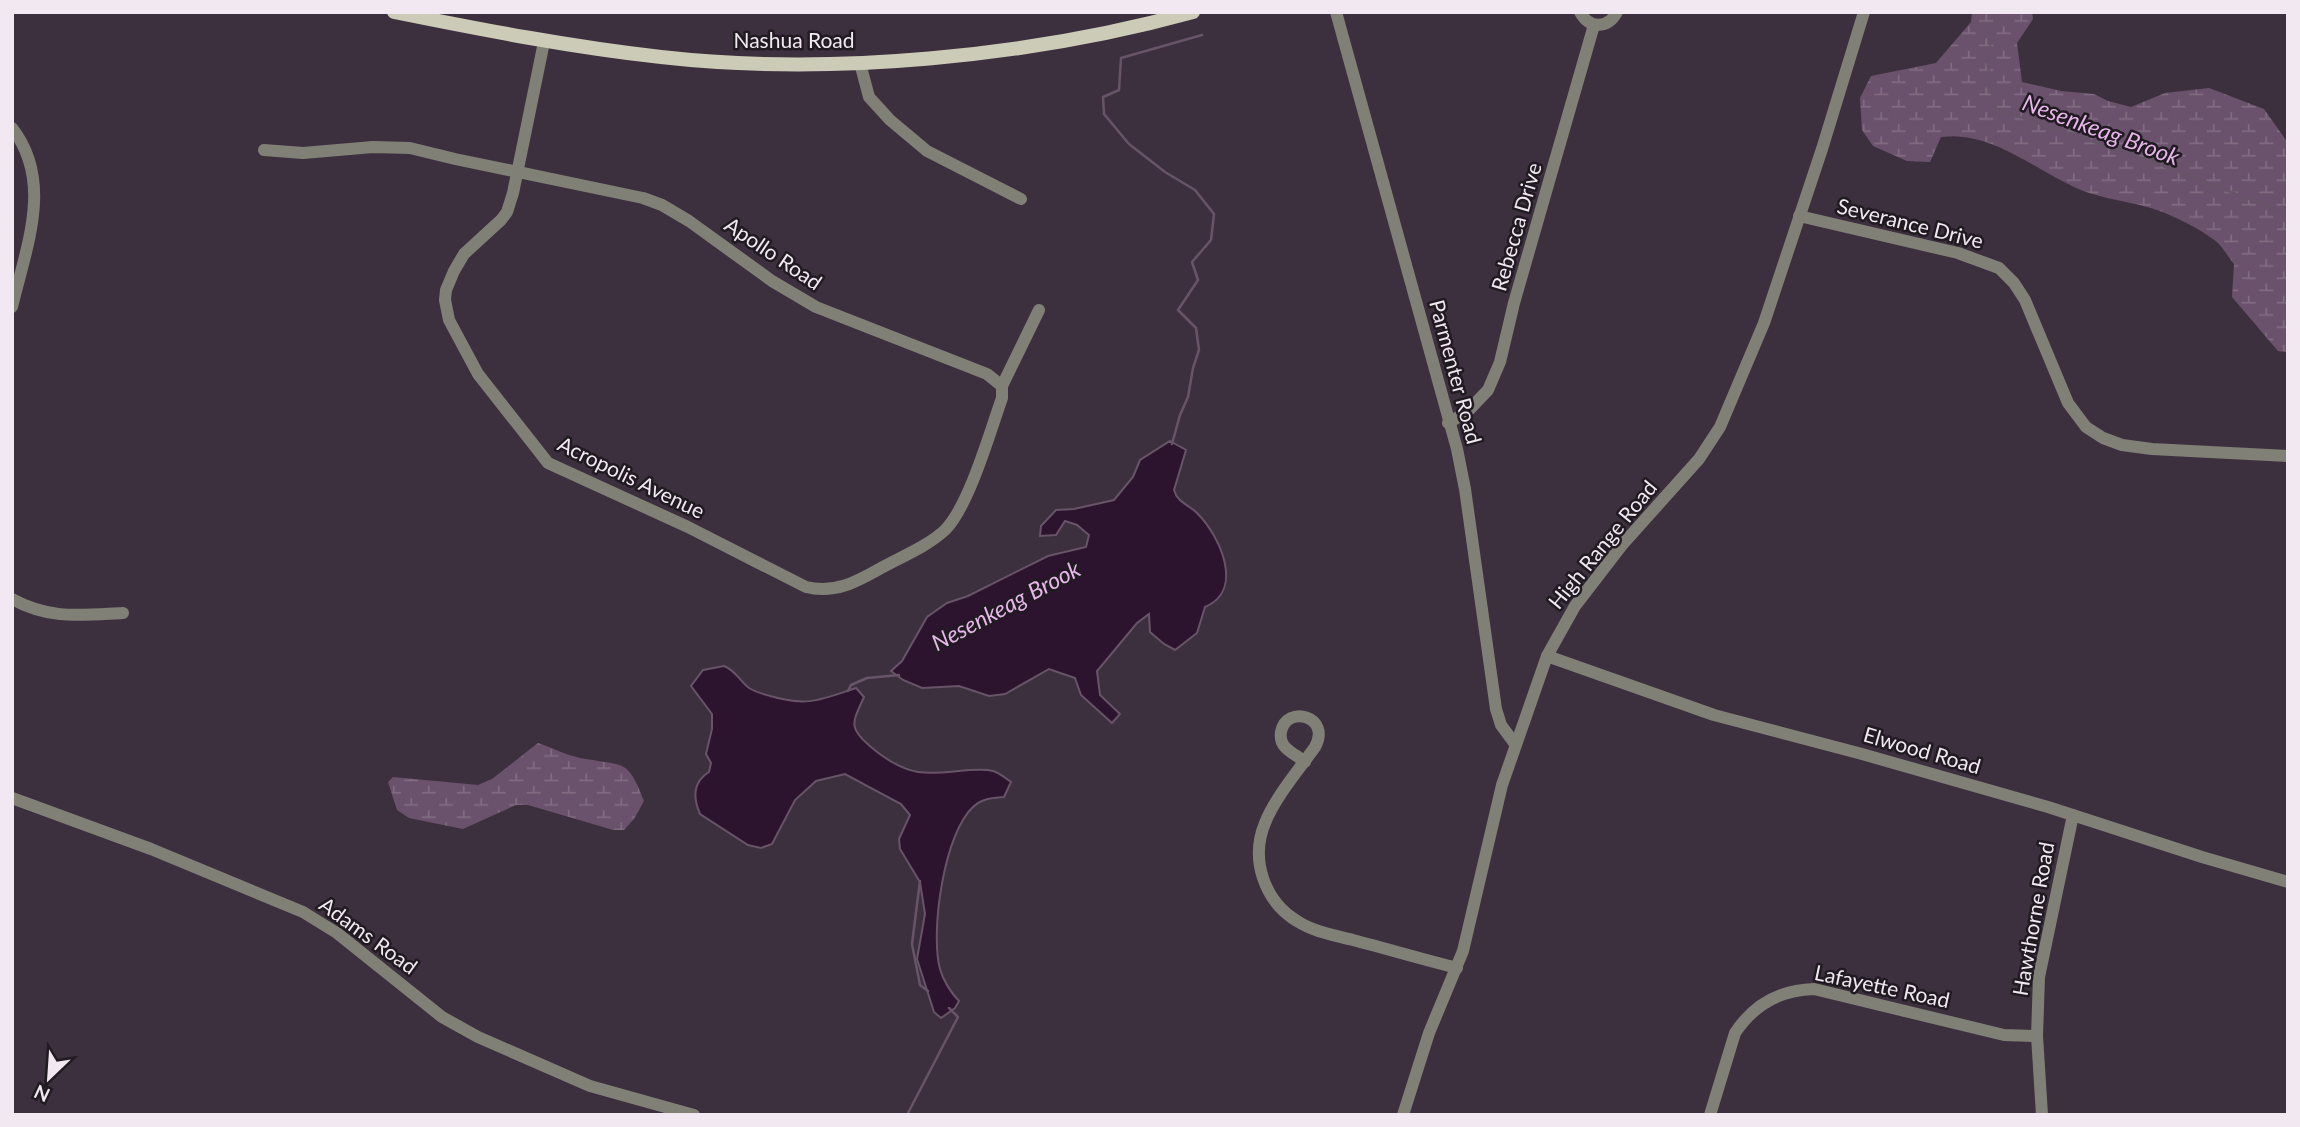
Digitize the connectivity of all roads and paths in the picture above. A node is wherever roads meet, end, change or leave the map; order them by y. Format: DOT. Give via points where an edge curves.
graph roads {
  1 [pos="394,12"];
  2 [pos="1193,12"];
  3 [pos="1336,12"];
  4 [pos="1580,12"];
  5 [pos="1617,12"];
  6 [pos="1864,12"];
  7 [pos="1594,25"];
  8 [pos="544,42"];
  9 [pos="860,62"];
  10 [pos="12,128"];
  11 [pos="264,150"];
  12 [pos="517,171"];
  13 [pos="1021,199"];
  14 [pos="1799,216"];
  15 [pos="12,307"];
  16 [pos="1039,310"];
  17 [pos="1002,386"];
  18 [pos="1448,422"];
  19 [pos="2288,456"];
  20 [pos="12,599"];
  21 [pos="123,612"];
  22 [pos="1546,656"];
  23 [pos="1515,744"];
  24 [pos="1305,762"];
  25 [pos="12,798"];
  26 [pos="2073,815"];
  27 [pos="2288,882"];
  28 [pos="1457,968"];
  29 [pos="2037,1036"];
  30 [pos="694,1115"];
  31 [pos="1403,1115"];
  32 [pos="1710,1115"];
  33 [pos="2042,1115"];
  1 -- 8 [label="main road, Nashua Road"];
  2 -- 9 [label="main road, Nashua Road" via="1030,46"];
  3 -- 18 [label="street, Parmenter Road"];
  4 -- 7 [label="street"];
  5 -- 7 [label="street" via="1607,24"];
  6 -- 14 [label="street, High Range Road"];
  7 -- 18 [label="street, Rebecca Drive" via="1500,362 1488,390 1467,412"];
  8 -- 9 [label="main road, Nashua Road" via="705,61"];
  8 -- 12 [label="street, Acropolis Avenue"];
  9 -- 13 [label="street" via="869,97 890,120 927,151"];
  10 -- 15 [label="street" via="33,169 36,195"];
  11 -- 12 [label="street, Apollo Road" via="303,153 398,147"];
  12 -- 17 [label="street, Apollo Road" via="662,205 807,302 987,374"];
  12 -- 17 [label="street, Acropolis Avenue" via="507,212 464,254 446,290 449,320 478,374 541,455 557,468 806,587 826,590 854,583 950,524 962,507 1002,398"];
  14 -- 19 [label="street, Severance Drive" via="1958,253 1999,268 2025,300 2068,403 2086,427 2103,438 2152,449"];
  14 -- 22 [label="street, High Range Road" via="1764,323 1720,427 1699,459 1575,606"];
  16 -- 17 [label="street"];
  18 -- 23 [label="street, Parmenter Road" via="1465,489 1498,717"];
  20 -- 21 [label="street" via="54,615"];
  22 -- 23 [label="street, High Range Road"];
  22 -- 26 [label="street, Elwood Road" via="1714,715"];
  23 -- 28 [label="street, High Range Road"];
  24 -- 28 [label="street" via="1261,832 1261,871 1278,906 1311,928"];
  25 -- 30 [label="street, Adams Road" via="303,912 346,940 442,1017 478,1037 590,1086"];
  26 -- 27 [label="street, Elwood Road"];
  26 -- 29 [label="street, Hawthorne Road" via="2042,958"];
  28 -- 31 [label="street, High Range Road" via="1429,1033"];
  29 -- 32 [label="street, Lafayette Road" via="2004,1035 1814,989 1790,992 1764,1002 1735,1033"];
  29 -- 33 [label="street, Hawthorne Road"];
}
